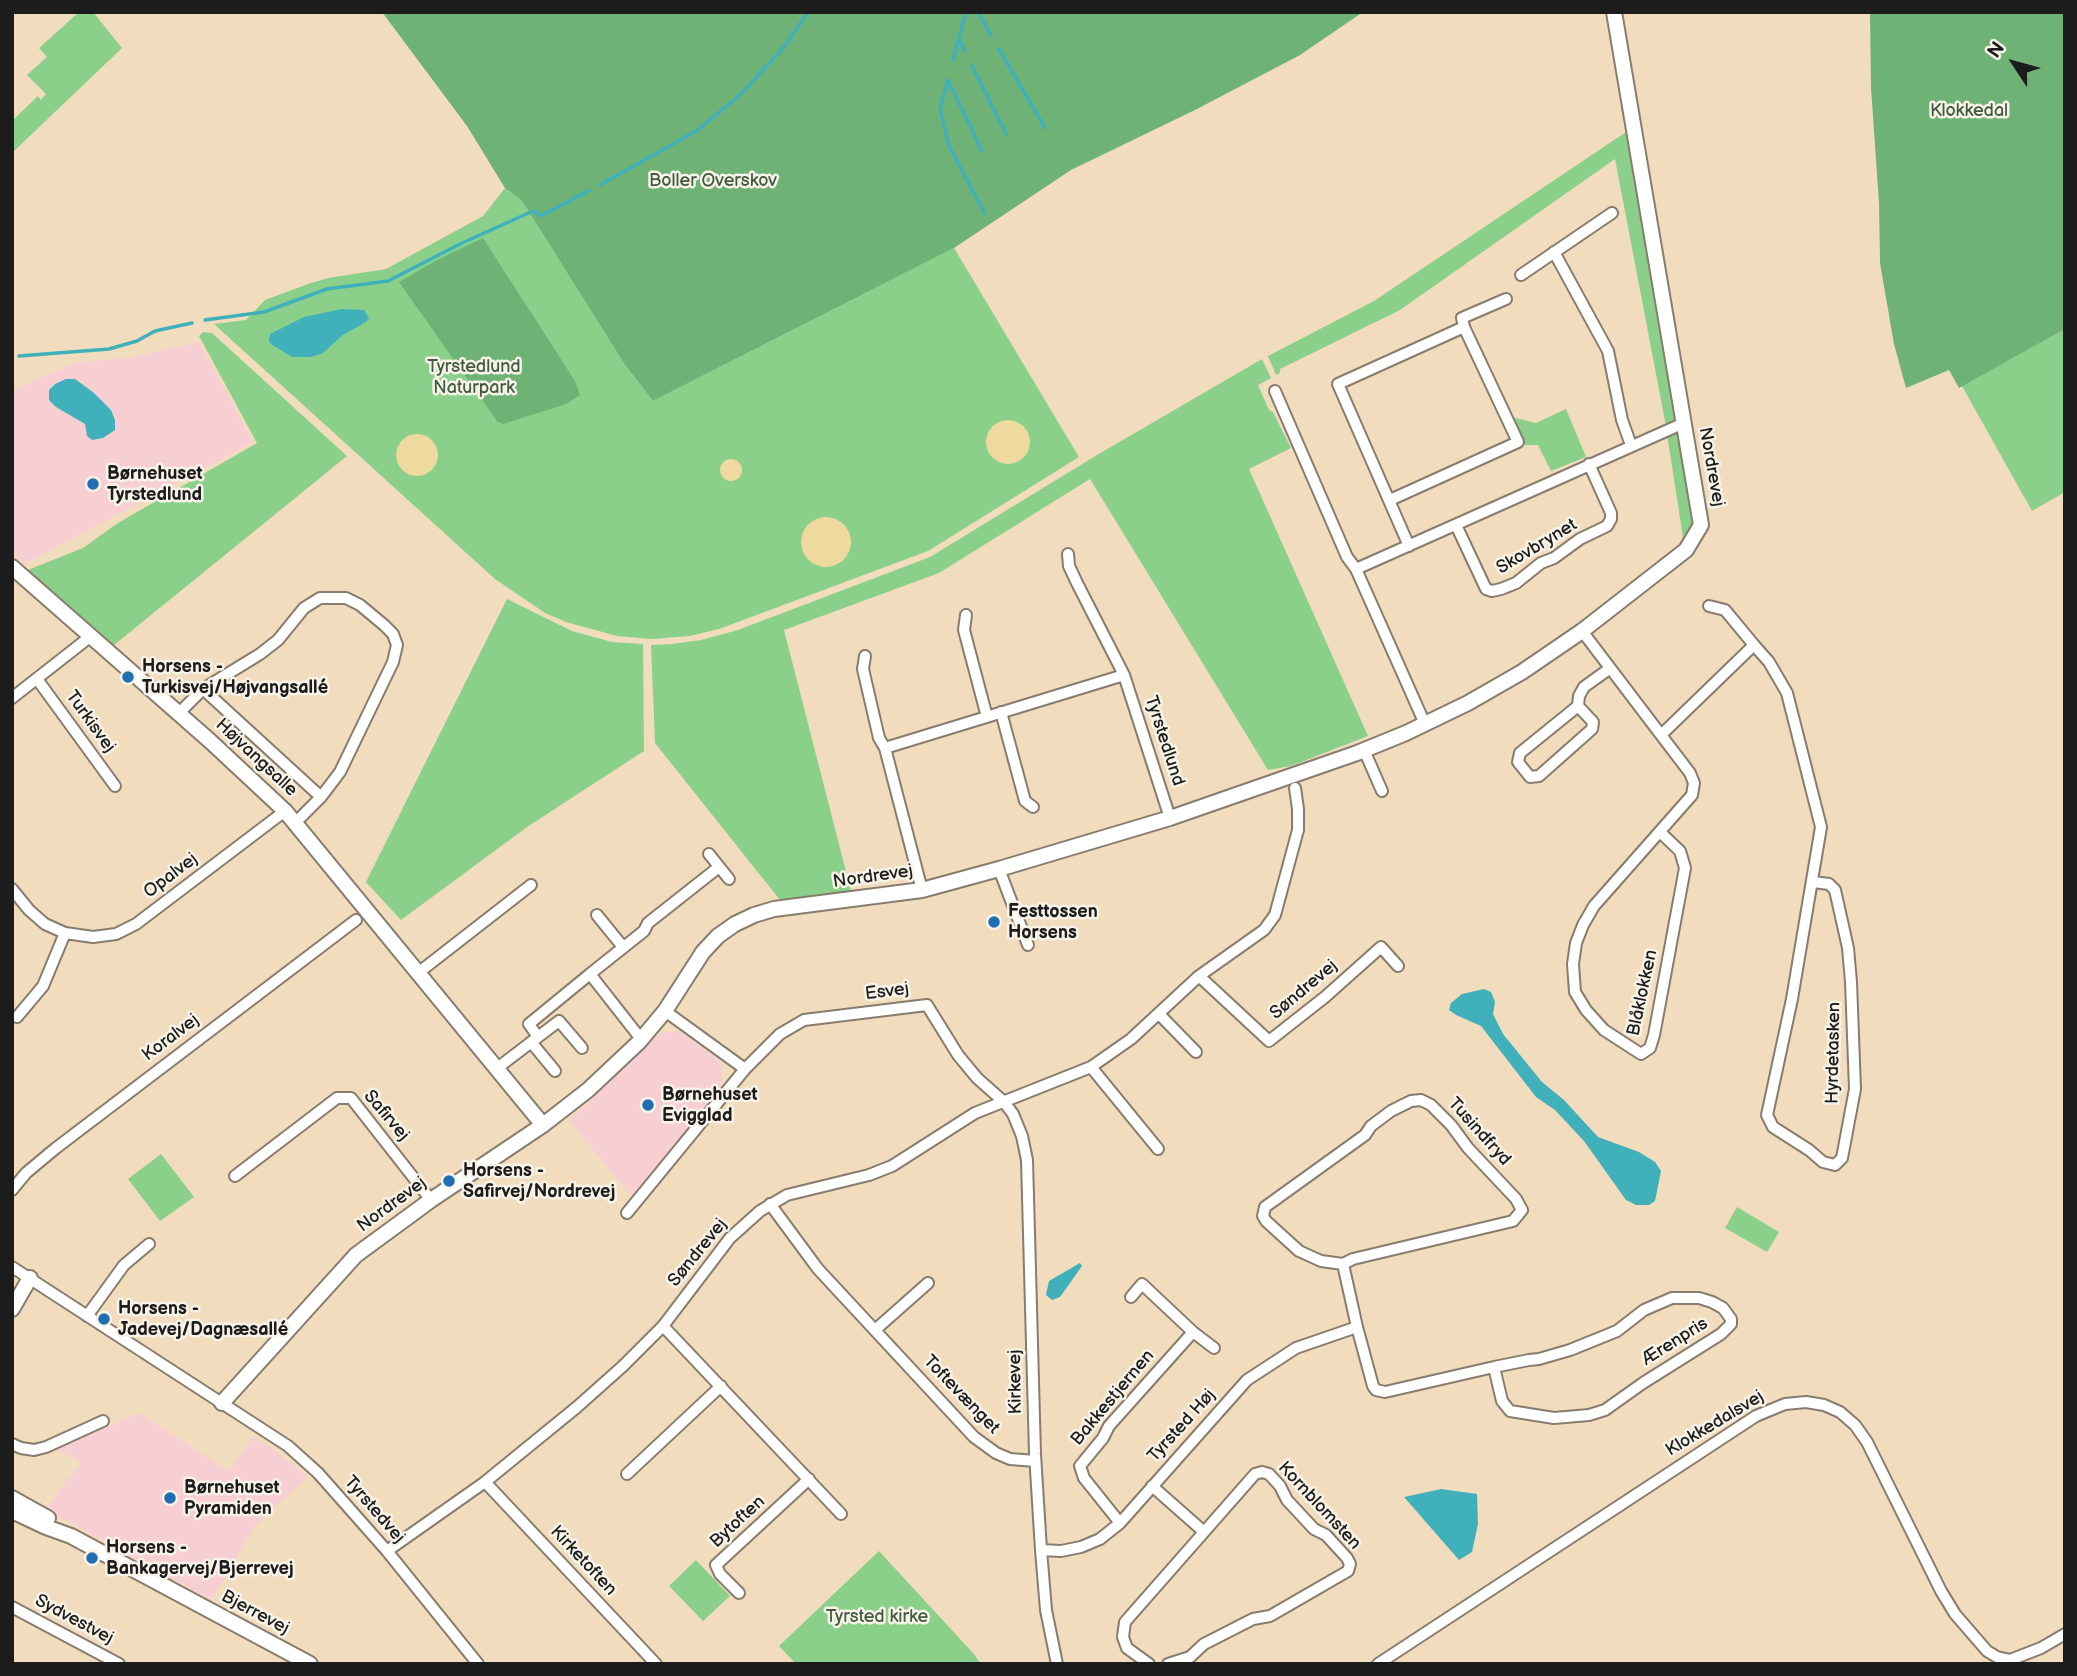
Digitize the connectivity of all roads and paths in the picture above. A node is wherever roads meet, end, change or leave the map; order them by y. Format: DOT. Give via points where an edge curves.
graph roads {
  1 [pos="1614,12"];
  2 [pos="1612,213"];
  3 [pos="1555,252"];
  4 [pos="1521,275"];
  5 [pos="1506,299"];
  6 [pos="1464,327"];
  7 [pos="1275,391"];
  8 [pos="1684,422"];
  9 [pos="1631,445"];
  10 [pos="1589,464"];
  11 [pos="1390,500"];
  12 [pos="1456,525"];
  13 [pos="1409,546"];
  14 [pos="1068,554"];
  15 [pos="12,567"];
  16 [pos="1356,569"];
  17 [pos="1709,606"];
  18 [pos="966,615"];
  19 [pos="1582,631"];
  20 [pos="91,636"];
  21 [pos="1754,645"];
  22 [pos="865,656"];
  23 [pos="1609,669"];
  24 [pos="1124,675"];
  25 [pos="37,680"];
  26 [pos="202,690"];
  27 [pos="12,698"];
  28 [pos="1578,706"];
  29 [pos="1002,712"];
  30 [pos="179,713"];
  31 [pos="987,717"];
  32 [pos="1424,724"];
  33 [pos="1661,735"];
  34 [pos="885,748"];
  35 [pos="1364,750"];
  36 [pos="116,786"];
  37 [pos="1294,788"];
  38 [pos="1382,791"];
  39 [pos="321,797"];
  40 [pos="1033,807"];
  41 [pos="285,811"];
  42 [pos="1170,818"];
  43 [pos="296,822"];
  44 [pos="1660,832"];
  45 [pos="709,854"];
  46 [pos="719,867"];
  47 [pos="999,869"];
  48 [pos="729,879"];
  49 [pos="1813,882"];
  50 [pos="531,885"];
  51 [pos="12,889"];
  52 [pos="922,890"];
  53 [pos="597,915"];
  54 [pos="356,920"];
  55 [pos="65,933"];
  56 [pos="1028,945"];
  57 [pos="623,947"];
  58 [pos="1398,966"];
  59 [pos="418,973"];
  60 [pos="590,974"];
  61 [pos="1199,976"];
  62 [pos="665,1010"];
  63 [pos="1159,1014"];
  64 [pos="17,1017"];
  65 [pos="535,1039"];
  66 [pos="641,1039"];
  67 [pos="582,1048"];
  68 [pos="1196,1052"];
  69 [pos="1091,1067"];
  70 [pos="496,1069"];
  71 [pos="745,1069"];
  72 [pos="555,1071"];
  73 [pos="1004,1102"];
  74 [pos="543,1125"];
  75 [pos="1158,1149"];
  76 [pos="235,1176"];
  77 [pos="12,1190"];
  78 [pos="431,1200"];
  79 [pos="770,1204"];
  80 [pos="627,1213"];
  81 [pos="149,1244"];
  82 [pos="1343,1264"];
  83 [pos="12,1267"];
  84 [pos="30,1278"];
  85 [pos="928,1283"];
  86 [pos="1131,1297"];
  87 [pos="12,1308"];
  88 [pos="87,1316"];
  89 [pos="663,1326"];
  90 [pos="1357,1326"];
  91 [pos="876,1330"];
  92 [pos="1193,1332"];
  93 [pos="1214,1348"];
  94 [pos="1494,1367"];
  95 [pos="721,1386"];
  96 [pos="222,1403"];
  97 [pos="103,1421"];
  98 [pos="12,1444"];
  99 [pos="1035,1461"];
  100 [pos="627,1474"];
  101 [pos="809,1479"];
  102 [pos="485,1482"];
  103 [pos="1152,1486"];
  104 [pos="12,1498"];
  105 [pos="12,1511"];
  106 [pos="841,1514"];
  107 [pos="1120,1523"];
  108 [pos="1203,1531"];
  109 [pos="71,1536"];
  110 [pos="1041,1550"];
  111 [pos="387,1551"];
  112 [pos="739,1593"];
  113 [pos="12,1607"];
  114 [pos="2065,1634"];
  115 [pos="119,1664"];
  116 [pos="310,1664"];
  117 [pos="478,1664"];
  118 [pos="656,1664"];
  119 [pos="1057,1664"];
  120 [pos="1149,1664"];
  121 [pos="1168,1664"];
  122 [pos="1378,1664"];
  1 -- 8 [label="street, Nordrevej"];
  2 -- 3 [label="street"];
  3 -- 4 [label="street"];
  3 -- 9 [label="street" via="1608,351"];
  5 -- 6 [label="street" via="1462,318"];
  6 -- 11 [label="street" via="1338,384"];
  6 -- 11 [label="street" via="1518,443"];
  7 -- 16 [label="street"];
  8 -- 9 [label="street"];
  8 -- 19 [label="street, Nordrevej" via="1701,525 1696,536 1686,550"];
  9 -- 10 [label="street"];
  10 -- 12 [label="street"];
  10 -- 12 [label="street, Skovbrynet" via="1611,513 1607,526 1541,562 1516,583 1486,589"];
  11 -- 13 [label="street"];
  12 -- 13 [label="street"];
  13 -- 16 [label="street"];
  14 -- 24 [label="street, Tyrstedlund" via="1069,566"];
  15 -- 20 [label="street, Højvangsalle"];
  16 -- 32 [label="street"];
  17 -- 21 [label="street, Hyrdetasken" via="1725,610"];
  18 -- 31 [label="street" via="964,631"];
  19 -- 23 [label="street"];
  19 -- 32 [label="street, Nordrevej" via="1522,672"];
  20 -- 25 [label="street"];
  20 -- 30 [label="street, Højvangsalle"];
  21 -- 33 [label="street"];
  21 -- 49 [label="street, Hyrdetasken" via="1787,693 1821,827"];
  22 -- 34 [label="street" via="863,669"];
  23 -- 28 [label="street" via="1584,687"];
  23 -- 33 [label="street"];
  24 -- 29 [label="street"];
  24 -- 42 [label="street, Tyrstedlund"];
  25 -- 27 [label="street"];
  25 -- 36 [label="street, Turkisvej"];
  26 -- 30 [label="street"];
  26 -- 39 [label="street"];
  26 -- 39 [label="street" via="278,640 304,608 320,598 346,598 384,625 397,645 393,662 340,772"];
  28 -- 28 [label="street" via="1520,753 1518,762 1530,777 1539,776 1592,729 1593,722"];
  29 -- 31 [label="street"];
  29 -- 40 [label="street" via="1025,801"];
  30 -- 41 [label="street, Højvangsalle"];
  31 -- 34 [label="street"];
  32 -- 35 [label="street, Nordrevej"];
  33 -- 44 [label="street, Blåklokken" via="1694,783 1692,795"];
  34 -- 52 [label="street"];
  35 -- 38 [label="street"];
  35 -- 42 [label="street, Nordrevej"];
  37 -- 61 [label="street, Søndrevej" via="1298,830 1275,915 1251,941"];
  39 -- 43 [label="street"];
  41 -- 43 [label="street, Højvangsalle"];
  41 -- 55 [label="street, Opalvej" via="136,924 116,934 93,937"];
  42 -- 47 [label="street, Nordrevej"];
  43 -- 59 [label="street, Højvangsalle"];
  44 -- 44 [label="street, Blåklokken" via="1680,851 1685,868 1654,1035 1650,1048 1641,1054 1604,1030 1586,1010 1576,992 1573,964 1576,943 1594,906"];
  45 -- 46 [label="street"];
  46 -- 48 [label="street"];
  46 -- 57 [label="street"];
  47 -- 52 [label="street, Nordrevej"];
  47 -- 56 [label="street"];
  49 -- 49 [label="street, Hyrdetasken" via="1767,1115 1773,1127 1822,1162 1835,1165 1842,1158 1855,1089 1851,982 1835,890 1829,884"];
  50 -- 59 [label="street"];
  51 -- 55 [label="street, Opalvej" via="45,924"];
  52 -- 62 [label="street, Nordrevej" via="754,915 726,930 703,951"];
  53 -- 57 [label="street"];
  54 -- 77 [label="street, Koralvej" via="56,1148"];
  55 -- 64 [label="street" via="43,986"];
  57 -- 60 [label="street"];
  58 -- 61 [label="street, Søndrevej" via="1381,947 1269,1041"];
  59 -- 70 [label="street, Højvangsalle"];
  60 -- 65 [label="street" via="529,1024"];
  60 -- 66 [label="street"];
  61 -- 63 [label="street, Søndrevej"];
  62 -- 66 [label="street, Nordrevej"];
  62 -- 71 [label="street"];
  63 -- 68 [label="street"];
  63 -- 69 [label="street, Søndrevej"];
  65 -- 67 [label="street" via="559,1021"];
  65 -- 70 [label="street"];
  65 -- 72 [label="street"];
  66 -- 74 [label="street, Nordrevej"];
  69 -- 73 [label="street, Søndrevej"];
  69 -- 75 [label="street"];
  70 -- 74 [label="street, Højvangsalle"];
  71 -- 73 [label="street, Esvej" via="763,1048 804,1020 927,1005 958,1055"];
  71 -- 80 [label="street, Esvej"];
  73 -- 79 [label="street, Søndrevej" via="975,1113 892,1166 787,1195"];
  73 -- 99 [label="street, Kirkevej" via="1013,1114 1027,1160"];
  74 -- 78 [label="street, Nordrevej"];
  76 -- 78 [label="street, Safirvej" via="337,1098 351,1098"];
  78 -- 96 [label="street, Nordrevej" via="356,1255"];
  79 -- 89 [label="street, Søndrevej" via="730,1238"];
  79 -- 91 [label="street, Toftevænget" via="818,1269"];
  81 -- 88 [label="street" via="124,1265"];
  82 -- 82 [label="street, Tusindfryd" via="1513,1221 1521,1206 1431,1105 1411,1101 1391,1111 1365,1135 1265,1206 1266,1221 1299,1251"];
  82 -- 90 [label="street"];
  83 -- 84 [label="street, Tyrstedvej"];
  84 -- 87 [label="street"];
  84 -- 88 [label="street, Tyrstedvej"];
  85 -- 91 [label="street"];
  86 -- 92 [label="street" via="1142,1284"];
  88 -- 96 [label="street, Tyrstedvej"];
  89 -- 95 [label="street"];
  89 -- 102 [label="street, Søndrevej" via="578,1408"];
  90 -- 94 [label="street, Ærenpris" via="1373,1386 1379,1392"];
  90 -- 103 [label="street, Tyrsted Høj" via="1296,1348 1247,1380"];
  91 -- 99 [label="street, Toftevænget" via="974,1437 1010,1459"];
  92 -- 93 [label="street"];
  92 -- 107 [label="street, Bakkestjernen" via="1109,1426 1080,1466 1084,1478"];
  94 -- 94 [label="street, Ærenpris" via="1502,1401 1510,1411 1554,1418 1590,1415 1721,1334 1731,1319 1712,1302 1672,1298 1597,1340 1539,1359"];
  95 -- 100 [label="street"];
  95 -- 101 [label="street"];
  96 -- 111 [label="street, Tyrstedvej" via="288,1446"];
  97 -- 98 [label="street" via="46,1447 34,1450"];
  99 -- 110 [label="street, Kirkevej"];
  101 -- 106 [label="street"];
  101 -- 112 [label="street, Bytoften" via="716,1566"];
  102 -- 111 [label="street, Søndrevej"];
  102 -- 118 [label="street, Kirketoften"];
  103 -- 107 [label="street, Tyrsted Høj"];
  103 -- 108 [label="street"];
  104 -- 109 [label="street, Bjerrevej"];
  105 -- 109 [label="street, Bjerrevej"];
  107 -- 110 [label="street, Tyrsted Høj" via="1081,1547"];
  108 -- 120 [label="street, Kornblomsten" via="1125,1622 1127,1648"];
  108 -- 121 [label="street, Kornblomsten" via="1255,1474 1265,1472 1314,1530 1326,1535 1347,1558 1350,1567 1270,1616 1253,1619 1203,1644 1190,1657"];
  109 -- 116 [label="street, Bjerrevej"];
  110 -- 119 [label="street, Kirkevej"];
  111 -- 117 [label="street, Tyrstedvej"];
  113 -- 115 [label="street, Sydvestvej"];
  114 -- 122 [label="street, Klokkedalsvej" via="2010,1660 1987,1651 1941,1591 1855,1425 1840,1412 1806,1402 1785,1404 1756,1416"];
}
